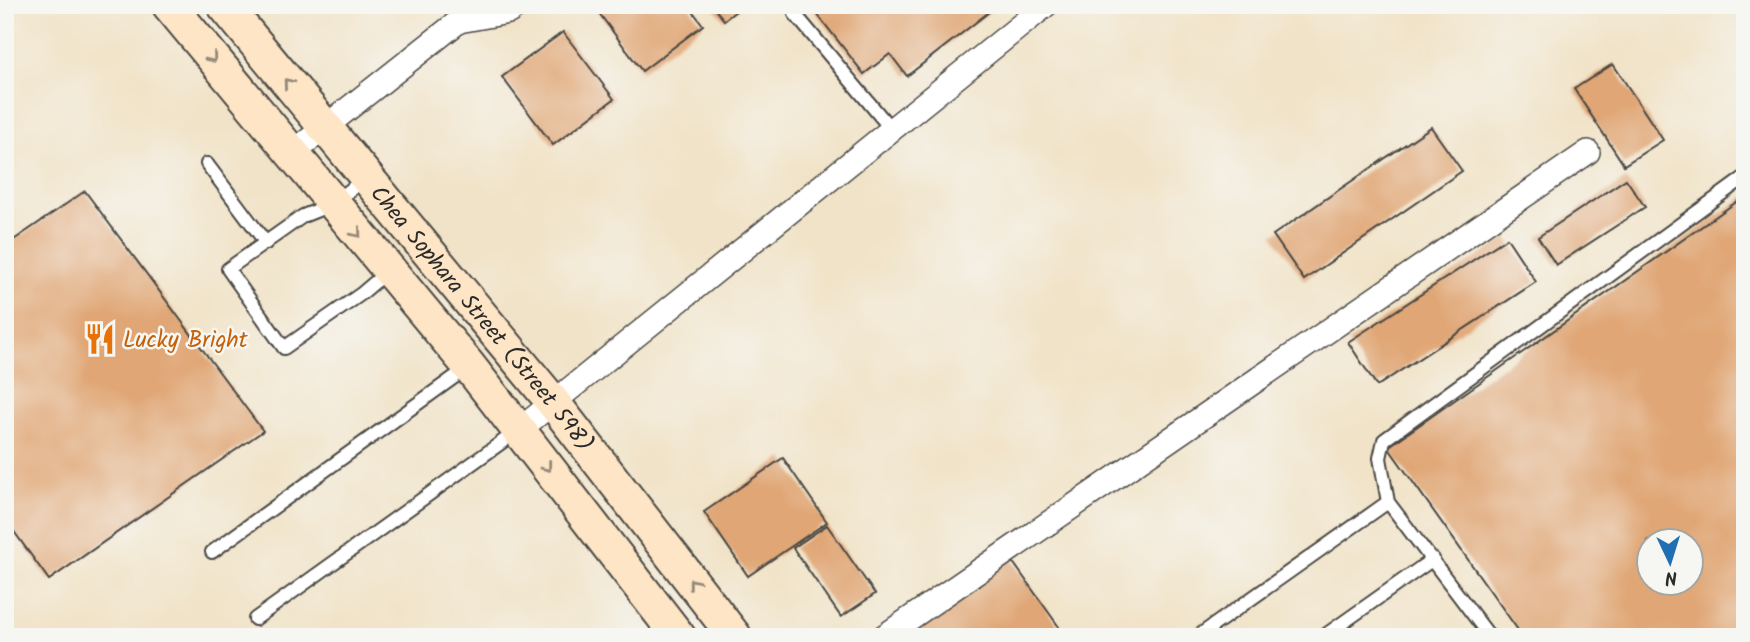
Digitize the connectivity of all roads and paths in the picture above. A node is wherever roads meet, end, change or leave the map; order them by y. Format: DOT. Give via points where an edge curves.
graph roads {
  1 [pos="169,5"];
  2 [pos="224,5"];
  3 [pos="518,5"];
  4 [pos="1046,5"];
  5 [pos="463,13"];
  6 [pos="795,14"];
  7 [pos="324,127"];
  8 [pos="891,129"];
  9 [pos="1588,152"];
  10 [pos="291,154"];
  11 [pos="207,164"];
  12 [pos="366,176"];
  13 [pos="1745,177"];
  14 [pos="333,204"];
  15 [pos="266,243"];
  16 [pos="388,271"];
  17 [pos="469,366"];
  18 [pos="552,401"];
  19 [pos="519,430"];
  20 [pos="1388,502"];
  21 [pos="212,552"];
  22 [pos="1433,559"];
  23 [pos="255,619"];
  24 [pos="1326,636"];
  25 [pos="679,637"];
  26 [pos="735,637"];
  27 [pos="883,637"];
  28 [pos="1197,637"];
  29 [pos="1490,637"];
  1 -- 10 [label="main road, Chea Sophara Street (Street 598), one-way"];
  7 -- 2 [label="main road, Chea Sophara Street (Street 598), one-way"];
  3 -- 5 [label="street" via="509,12"];
  4 -- 8 [label="street"];
  5 -- 7 [label="street"];
  6 -- 8 [label="lane"];
  7 -- 10 [label="street"];
  7 -- 12 [label="main road, Chea Sophara Street (Street 598)"];
  8 -- 18 [label="street"];
  9 -- 27 [label="street"];
  10 -- 14 [label="main road, Chea Sophara Street (Street 598)"];
  11 -- 15 [label="lane"];
  12 -- 14 [label="lane"];
  12 -- 18 [label="main road, Chea Sophara Street (Street 598)"];
  13 -- 20 [label="lane" via="1384,440 1380,458"];
  14 -- 15 [label="lane" via="303,216"];
  14 -- 16 [label="main road, Chea Sophara Street (Street 598), one-way"];
  15 -- 16 [label="lane" via="228,269 284,348"];
  16 -- 17 [label="main road, Chea Sophara Street (Street 598)"];
  17 -- 19 [label="main road, Chea Sophara Street (Street 598)"];
  17 -- 21 [label="lane"];
  18 -- 19 [label="street"];
  26 -- 18 [label="main road, Chea Sophara Street (Street 598), one-way"];
  19 -- 23 [label="lane"];
  19 -- 25 [label="main road, Chea Sophara Street (Street 598), one-way"];
  20 -- 22 [label="lane"];
  20 -- 28 [label="lane"];
  22 -- 24 [label="lane"];
  22 -- 29 [label="lane"];
}
